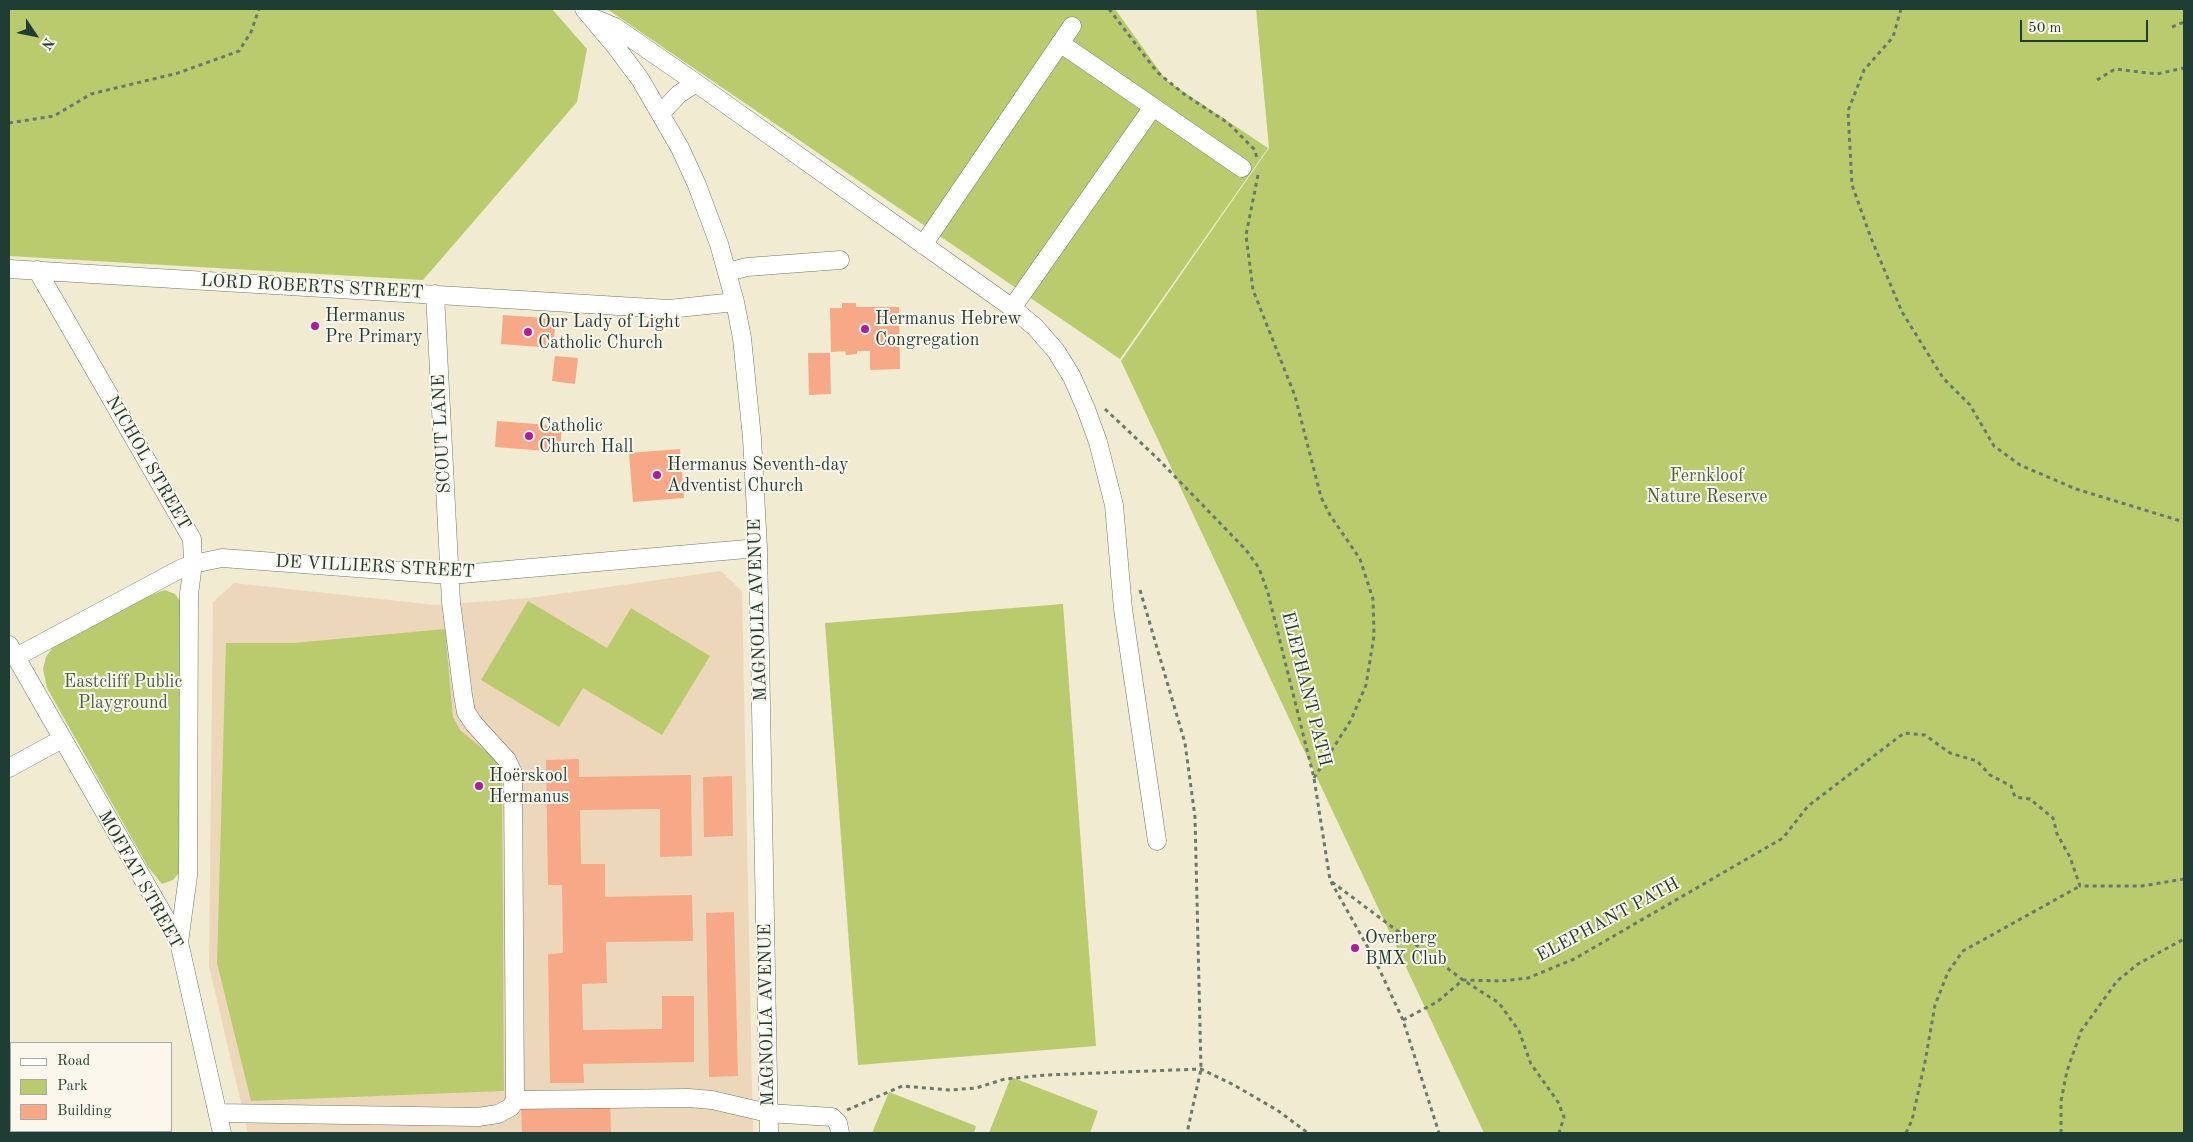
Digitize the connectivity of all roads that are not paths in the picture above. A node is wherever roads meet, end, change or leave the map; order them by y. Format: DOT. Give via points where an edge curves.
graph roads {
  1 [pos="587,13"];
  2 [pos="1072,26"];
  3 [pos="1060,43"];
  4 [pos="696,83"];
  5 [pos="1153,106"];
  6 [pos="661,113"];
  7 [pos="1253,168"];
  8 [pos="923,245"];
  9 [pos="840,260"];
  10 [pos="9,268"];
  11 [pos="37,270"];
  12 [pos="728,272"];
  13 [pos="434,294"];
  14 [pos="735,302"];
  15 [pos="1012,308"];
  16 [pos="758,548"];
  17 [pos="193,564"];
  18 [pos="450,575"];
  19 [pos="12,651"];
  20 [pos="62,739"];
  21 [pos="9,768"];
  22 [pos="1157,841"];
  23 [pos="179,942"];
  24 [pos="515,1100"];
  25 [pos="218,1113"];
  26 [pos="768,1113"];
  27 [pos="222,1133"];
  28 [pos="769,1133"];
  29 [pos="840,1133"];
  1 -- 4 [label="street" via="615,27"];
  1 -- 6 [label="street, MAGNOLIA AVENUE" via="616,47"];
  2 -- 3 [label="street"];
  3 -- 5 [label="street"];
  3 -- 8 [label="street"];
  4 -- 6 [label="street" via="679,94"];
  4 -- 8 [label="street"];
  5 -- 7 [label="street"];
  5 -- 15 [label="street"];
  6 -- 12 [label="street, MAGNOLIA AVENUE" via="697,185"];
  8 -- 15 [label="street"];
  9 -- 12 [label="street" via="747,267"];
  10 -- 11 [label="street, LORD ROBERTS STREET"];
  11 -- 13 [label="street, LORD ROBERTS STREET"];
  11 -- 17 [label="street, NICHOL STREET" via="192,540"];
  12 -- 14 [label="street, MAGNOLIA AVENUE"];
  13 -- 14 [label="street, LORD ROBERTS STREET" via="670,309"];
  13 -- 18 [label="street, SCOUT LANE"];
  14 -- 16 [label="street, MAGNOLIA AVENUE" via="752,438"];
  15 -- 22 [label="street" via="1046,339 1072,377 1098,442 1114,506 1124,609"];
  16 -- 18 [label="street, DE VILLIERS STREET"];
  16 -- 26 [label="street, MAGNOLIA AVENUE"];
  17 -- 18 [label="street, DE VILLIERS STREET" via="222,558"];
  17 -- 19 [label="street, DE VILLIERS STREET"];
  17 -- 23 [label="street, NICHOL STREET" via="189,594 188,876"];
  18 -- 24 [label="street, SCOUT LANE" via="466,712 507,760 513,773"];
  19 -- 20 [label="street, MOFFAT STREET"];
  20 -- 21 [label="street"];
  20 -- 23 [label="street, MOFFAT STREET"];
  23 -- 25 [label="street, MOFFAT STREET"];
  24 -- 25 [label="street" via="511,1107 498,1114 478,1117"];
  24 -- 26 [label="street" via="689,1098"];
  25 -- 27 [label="street, MOFFAT STREET"];
  26 -- 28 [label="street, MAGNOLIA AVENUE"];
  26 -- 29 [label="street" via="832,1117 838,1123"];
}
